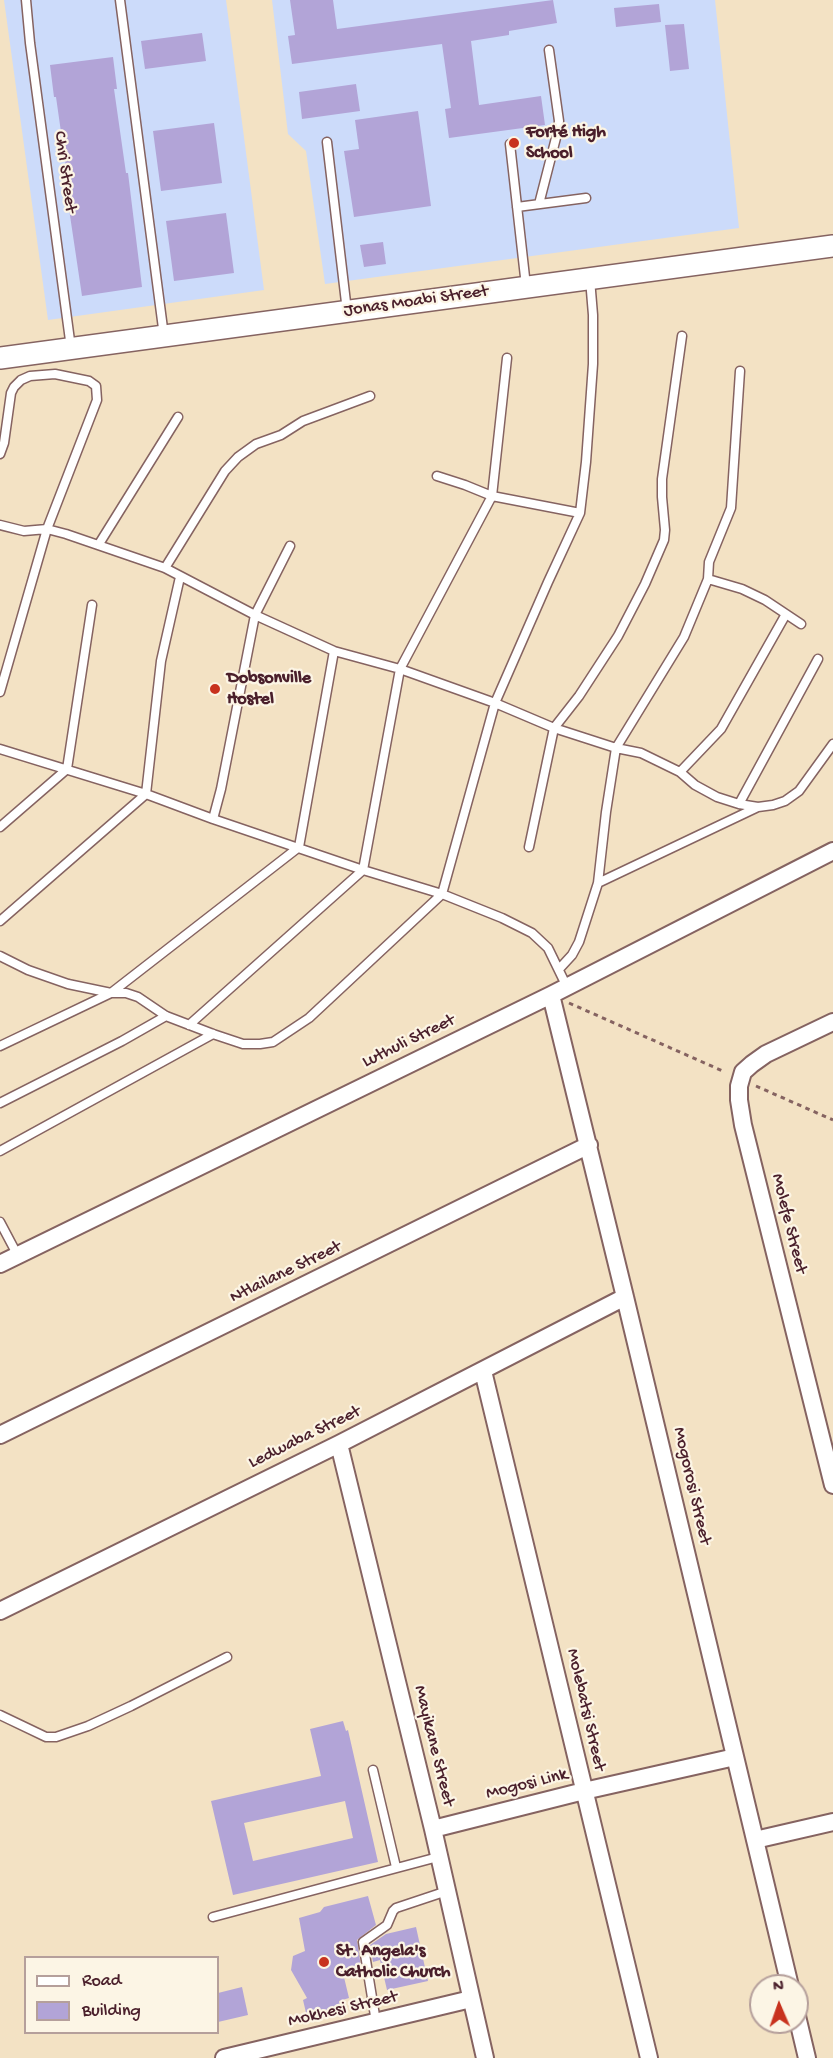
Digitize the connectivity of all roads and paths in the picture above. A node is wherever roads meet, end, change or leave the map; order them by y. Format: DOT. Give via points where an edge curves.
graph roads {
  1 [pos="26,0"];
  2 [pos="120,0"];
  3 [pos="549,50"];
  4 [pos="327,142"];
  5 [pos="510,144"];
  6 [pos="586,198"];
  7 [pos="539,204"];
  8 [pos="517,207"];
  9 [pos="833,246"];
  10 [pos="590,279"];
  11 [pos="526,287"];
  12 [pos="346,311"];
  13 [pos="164,336"];
  14 [pos="682,336"];
  15 [pos="72,349"];
  16 [pos="0,358"];
  17 [pos="507,358"];
  18 [pos="740,371"];
  19 [pos="370,396"];
  20 [pos="178,417"];
  21 [pos="0,454"];
  22 [pos="437,476"];
  23 [pos="492,496"];
  24 [pos="580,513"];
  25 [pos="0,525"];
  26 [pos="47,529"];
  27 [pos="99,544"];
  28 [pos="290,546"];
  29 [pos="165,568"];
  30 [pos="180,577"];
  31 [pos="708,579"];
  32 [pos="92,605"];
  33 [pos="786,614"];
  34 [pos="255,615"];
  35 [pos="801,624"];
  36 [pos="334,651"];
  37 [pos="818,659"];
  38 [pos="400,669"];
  39 [pos="0,692"];
  40 [pos="495,704"];
  41 [pos="554,728"];
  42 [pos="833,744"];
  43 [pos="616,748"];
  44 [pos="0,749"];
  45 [pos="67,769"];
  46 [pos="680,772"];
  47 [pos="146,794"];
  48 [pos="739,804"];
  49 [pos="758,807"];
  50 [pos="213,819"];
  51 [pos="0,827"];
  52 [pos="299,847"];
  53 [pos="528,847"];
  54 [pos="833,851"];
  55 [pos="363,870"];
  56 [pos="598,883"];
  57 [pos="442,894"];
  58 [pos="0,921"];
  59 [pos="0,956"];
  60 [pos="560,968"];
  61 [pos="567,987"];
  62 [pos="111,993"];
  63 [pos="551,995"];
  64 [pos="165,1016"];
  65 [pos="833,1022"];
  66 [pos="189,1025"];
  67 [pos="213,1034"];
  68 [pos="0,1046"];
  69 [pos="741,1079"];
  70 [pos="0,1102"];
  71 [pos="833,1120"];
  72 [pos="589,1145"];
  73 [pos="0,1151"];
  74 [pos="0,1222"];
  75 [pos="18,1256"];
  76 [pos="0,1264"];
  77 [pos="626,1297"];
  78 [pos="483,1371"];
  79 [pos="0,1435"];
  80 [pos="339,1444"];
  81 [pos="833,1485"];
  82 [pos="0,1611"];
  83 [pos="227,1657"];
  84 [pos="0,1715"];
  85 [pos="735,1757"];
  86 [pos="373,1770"];
  87 [pos="584,1791"];
  88 [pos="833,1822"];
  89 [pos="433,1829"];
  90 [pos="755,1840"];
  91 [pos="438,1857"];
  92 [pos="396,1867"];
  93 [pos="447,1891"];
  94 [pos="213,1917"];
  95 [pos="787,1974"];
  96 [pos="471,1999"];
  97 [pos="376,2022"];
  98 [pos="801,2034"];
  99 [pos="224,2058"];
  100 [pos="485,2058"];
  101 [pos="649,2058"];
  102 [pos="807,2058"];
  1 -- 15 [label="lane, Chri Street"];
  2 -- 13 [label="lane"];
  3 -- 7 [label="lane" via="559,121"];
  4 -- 12 [label="lane"];
  5 -- 8 [label="lane"];
  6 -- 7 [label="lane"];
  7 -- 8 [label="lane"];
  8 -- 11 [label="lane"];
  9 -- 10 [label="street, Jonas Moabi Street"];
  10 -- 11 [label="street, Jonas Moabi Street"];
  10 -- 24 [label="lane" via="593,364"];
  11 -- 12 [label="street, Jonas Moabi Street"];
  12 -- 13 [label="street, Jonas Moabi Street"];
  13 -- 15 [label="street, Jonas Moabi Street"];
  14 -- 41 [label="lane" via="662,478 664,540 618,636"];
  15 -- 16 [label="street, Jonas Moabi Street"];
  17 -- 23 [label="lane"];
  18 -- 31 [label="lane" via="731,508 709,562"];
  19 -- 29 [label="lane" via="303,421 238,457 225,471"];
  20 -- 27 [label="lane"];
  21 -- 26 [label="lane" via="11,393 21,380 55,374 96,386 97,400"];
  22 -- 23 [label="lane"];
  23 -- 24 [label="lane"];
  23 -- 38 [label="lane"];
  24 -- 40 [label="lane"];
  25 -- 26 [label="lane" via="24,531"];
  26 -- 27 [label="lane"];
  26 -- 39 [label="lane"];
  27 -- 29 [label="lane"];
  28 -- 34 [label="lane"];
  29 -- 30 [label="lane"];
  30 -- 34 [label="lane"];
  30 -- 47 [label="lane" via="161,661"];
  31 -- 33 [label="lane" via="765,600"];
  31 -- 43 [label="lane" via="684,638"];
  32 -- 45 [label="lane"];
  33 -- 35 [label="lane"];
  33 -- 46 [label="lane" via="721,729"];
  34 -- 36 [label="lane"];
  34 -- 50 [label="lane"];
  36 -- 38 [label="lane"];
  36 -- 52 [label="lane"];
  37 -- 48 [label="lane"];
  38 -- 40 [label="lane"];
  38 -- 55 [label="lane"];
  40 -- 41 [label="lane"];
  40 -- 57 [label="lane"];
  41 -- 43 [label="lane"];
  41 -- 53 [label="lane"];
  42 -- 49 [label="lane" via="799,791 773,806"];
  43 -- 46 [label="lane" via="641,753"];
  43 -- 56 [label="lane"];
  44 -- 45 [label="lane"];
  45 -- 47 [label="lane"];
  45 -- 51 [label="lane"];
  46 -- 48 [label="lane" via="717,797"];
  47 -- 50 [label="lane"];
  47 -- 58 [label="lane"];
  48 -- 49 [label="lane"];
  49 -- 56 [label="lane"];
  50 -- 52 [label="lane"];
  52 -- 55 [label="lane"];
  52 -- 62 [label="lane"];
  54 -- 61 [label="street, Luthuli Street"];
  55 -- 57 [label="lane"];
  55 -- 66 [label="lane"];
  56 -- 60 [label="lane" via="579,942"];
  57 -- 60 [label="lane" via="532,933 548,948"];
  57 -- 67 [label="lane" via="287,1035 273,1042 243,1044"];
  59 -- 62 [label="lane" via="68,984"];
  60 -- 61 [label="lane"];
  61 -- 63 [label="street, Luthuli Street"];
  62 -- 64 [label="lane" via="138,997"];
  62 -- 68 [label="lane"];
  63 -- 69 [label="path"];
  63 -- 72 [label="street, Mogorosi Street"];
  63 -- 75 [label="street, Luthuli Street"];
  64 -- 66 [label="lane"];
  64 -- 70 [label="lane"];
  65 -- 69 [label="street" via="766,1054 743,1072"];
  66 -- 67 [label="lane"];
  67 -- 73 [label="lane"];
  69 -- 71 [label="path"];
  69 -- 81 [label="street, Molefe Street" via="743,1125"];
  72 -- 77 [label="street, Mogorosi Street"];
  72 -- 79 [label="street, Ntlailane Street"];
  74 -- 75 [label="lane"];
  75 -- 76 [label="street, Luthuli Street"];
  77 -- 78 [label="street, Ledwaba Street"];
  77 -- 85 [label="street, Mogorosi Street"];
  78 -- 80 [label="street, Ledwaba Street"];
  78 -- 87 [label="street, Molebatsi Street"];
  80 -- 82 [label="street, Ledwaba Street"];
  80 -- 89 [label="street, Mayikane Street"];
  83 -- 84 [label="lane" via="131,1706 56,1737 46,1737"];
  85 -- 87 [label="street, Mogosi Link"];
  85 -- 90 [label="street, Mogorosi Street"];
  86 -- 92 [label="lane"];
  87 -- 89 [label="street, Mogosi Link"];
  87 -- 101 [label="street, Molebatsi Street"];
  88 -- 90 [label="street"];
  89 -- 91 [label="street, Mayikane Street"];
  90 -- 95 [label="street, Mogorosi Street"];
  91 -- 92 [label="lane"];
  91 -- 93 [label="street, Mayikane Street"];
  92 -- 94 [label="lane"];
  93 -- 96 [label="street, Mayikane Street"];
  93 -- 97 [label="lane" via="396,1908 387,1926 363,1942"];
  96 -- 97 [label="street, Mokhesi Street"];
  96 -- 100 [label="street, Mayikane Street"];
  97 -- 99 [label="street, Mokhesi Street"];
  98 -- 102 [label="street"];
}
